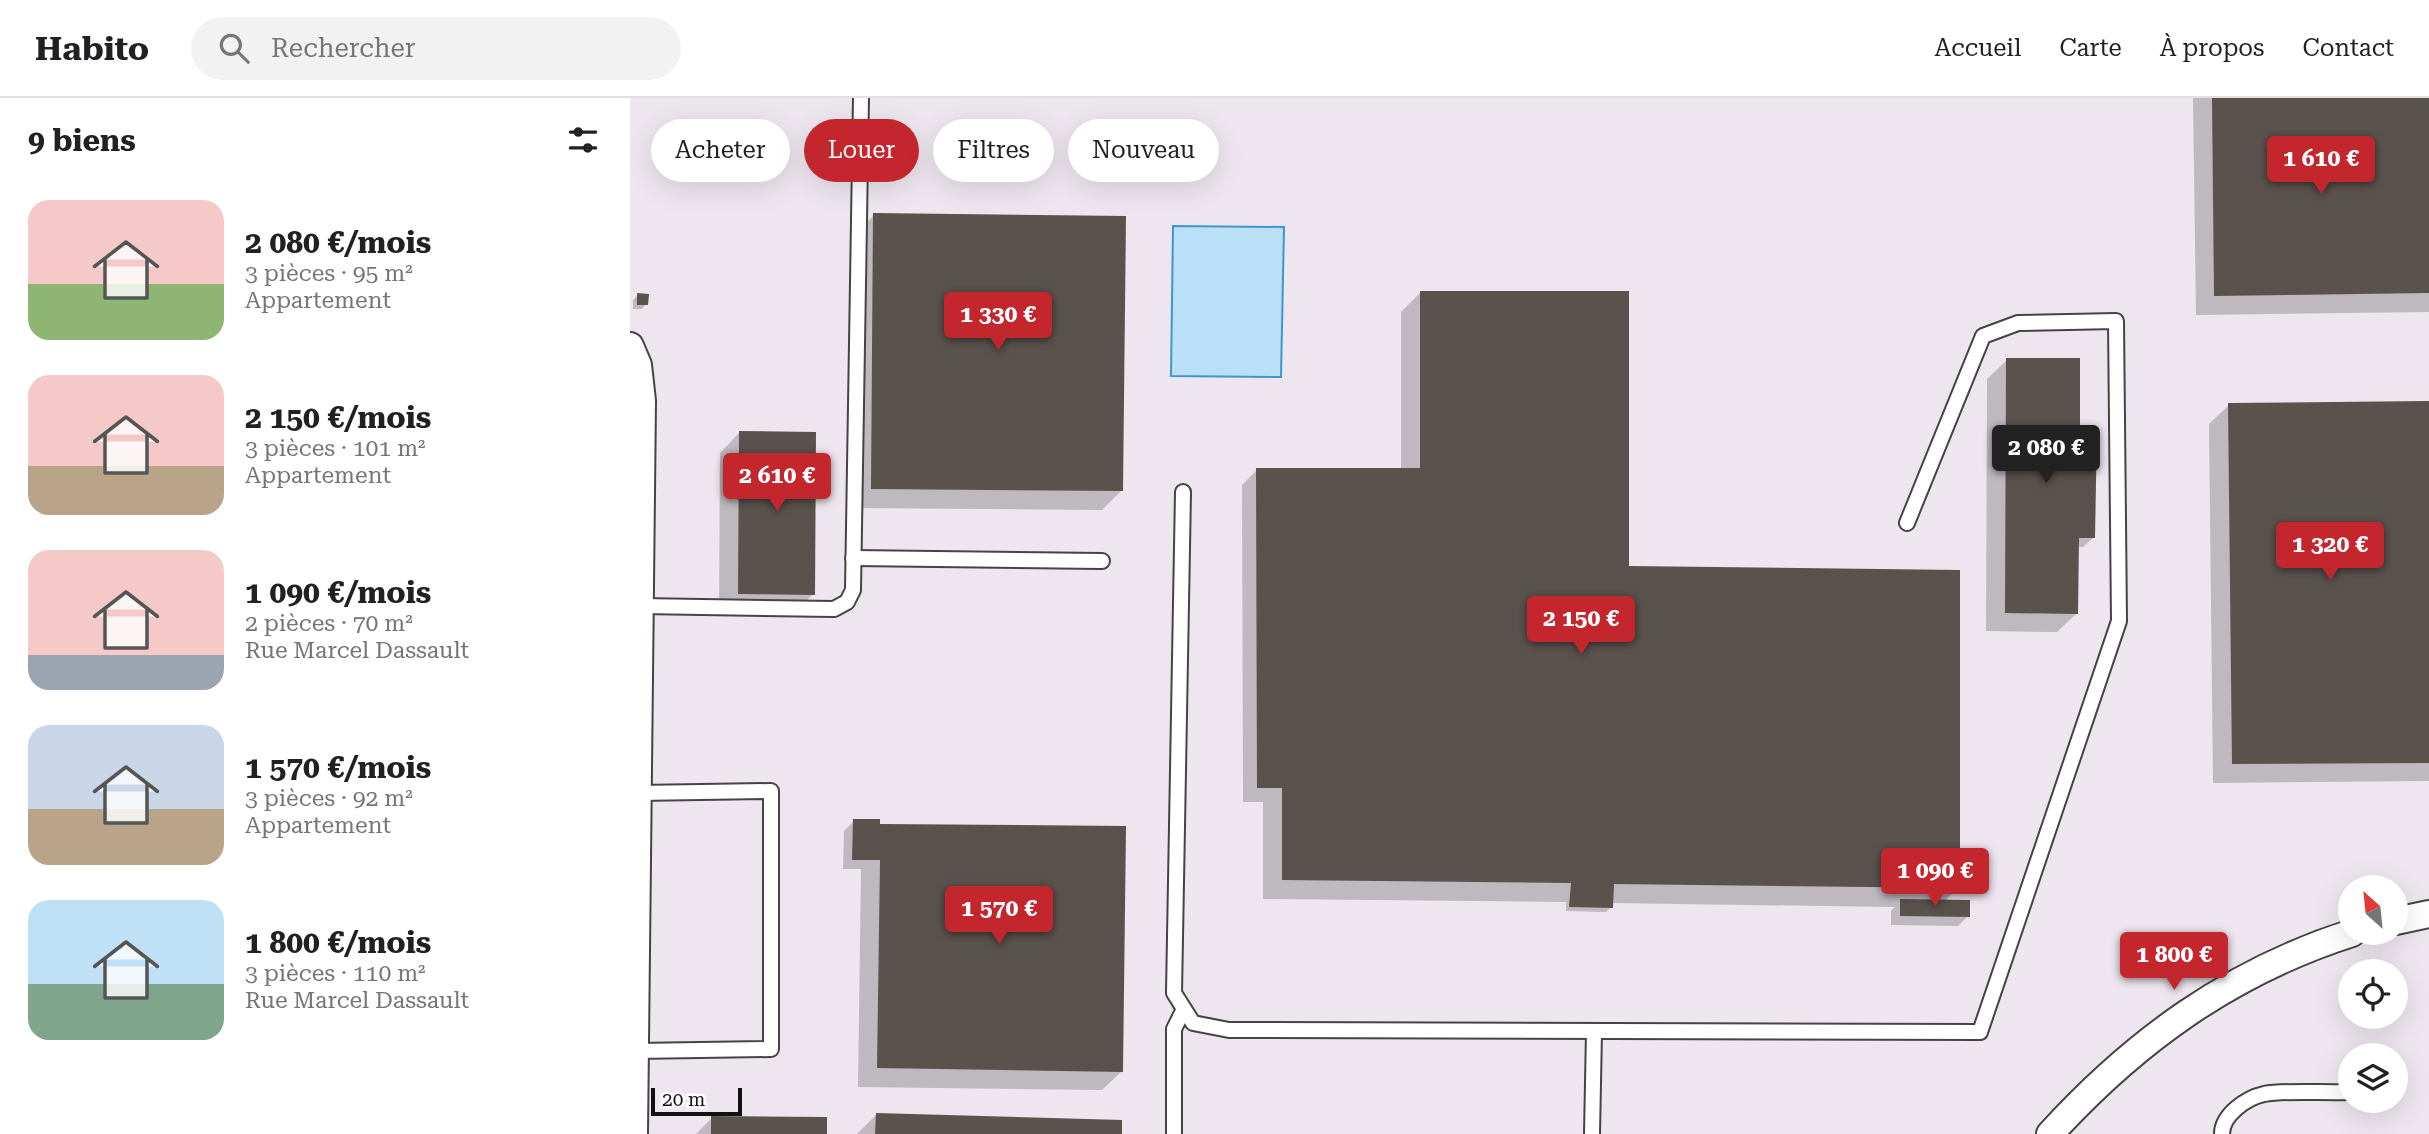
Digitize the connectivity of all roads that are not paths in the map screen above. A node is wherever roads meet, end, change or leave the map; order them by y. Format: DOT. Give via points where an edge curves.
graph roads {
  1 [pos="861,98"];
  2 [pos="630,346"];
  3 [pos="1184,492"];
  4 [pos="1907,523"];
  5 [pos="853,558"];
  6 [pos="1102,561"];
  7 [pos="640,606"];
  8 [pos="638,793"];
  9 [pos="2429,914"];
  10 [pos="2408,918"];
  11 [pos="2338,939"];
  12 [pos="1184,1009"];
  13 [pos="1594,1032"];
  14 [pos="635,1051"];
  15 [pos="2338,1092"];
  16 [pos="634,1134"];
  17 [pos="1174,1134"];
  18 [pos="1592,1134"];
  19 [pos="2050,1134"];
  20 [pos="2222,1134"];
  1 -- 5 [label="lane"];
  2 -- 7 [label="street" via="638,365 642,401"];
  3 -- 12 [label="lane" via="1174,993"];
  4 -- 13 [label="lane" via="1983,336 2018,323 2116,321 2119,621 1980,1032"];
  5 -- 6 [label="lane"];
  5 -- 7 [label="lane" via="853,590 847,602 834,609"];
  7 -- 8 [label="street"];
  8 -- 14 [label="street"];
  8 -- 14 [label="lane" via="771,791 771,1049"];
  9 -- 10 [label="street"];
  11 -- 19 [label="street" via="2261,970 2196,1006 2104,1077"];
  12 -- 13 [label="lane" via="1194,1023 1229,1030"];
  12 -- 17 [label="lane" via="1174,1029"];
  13 -- 18 [label="lane"];
  14 -- 16 [label="street"];
  15 -- 20 [label="lane" via="2262,1094 2236,1108"];
}
